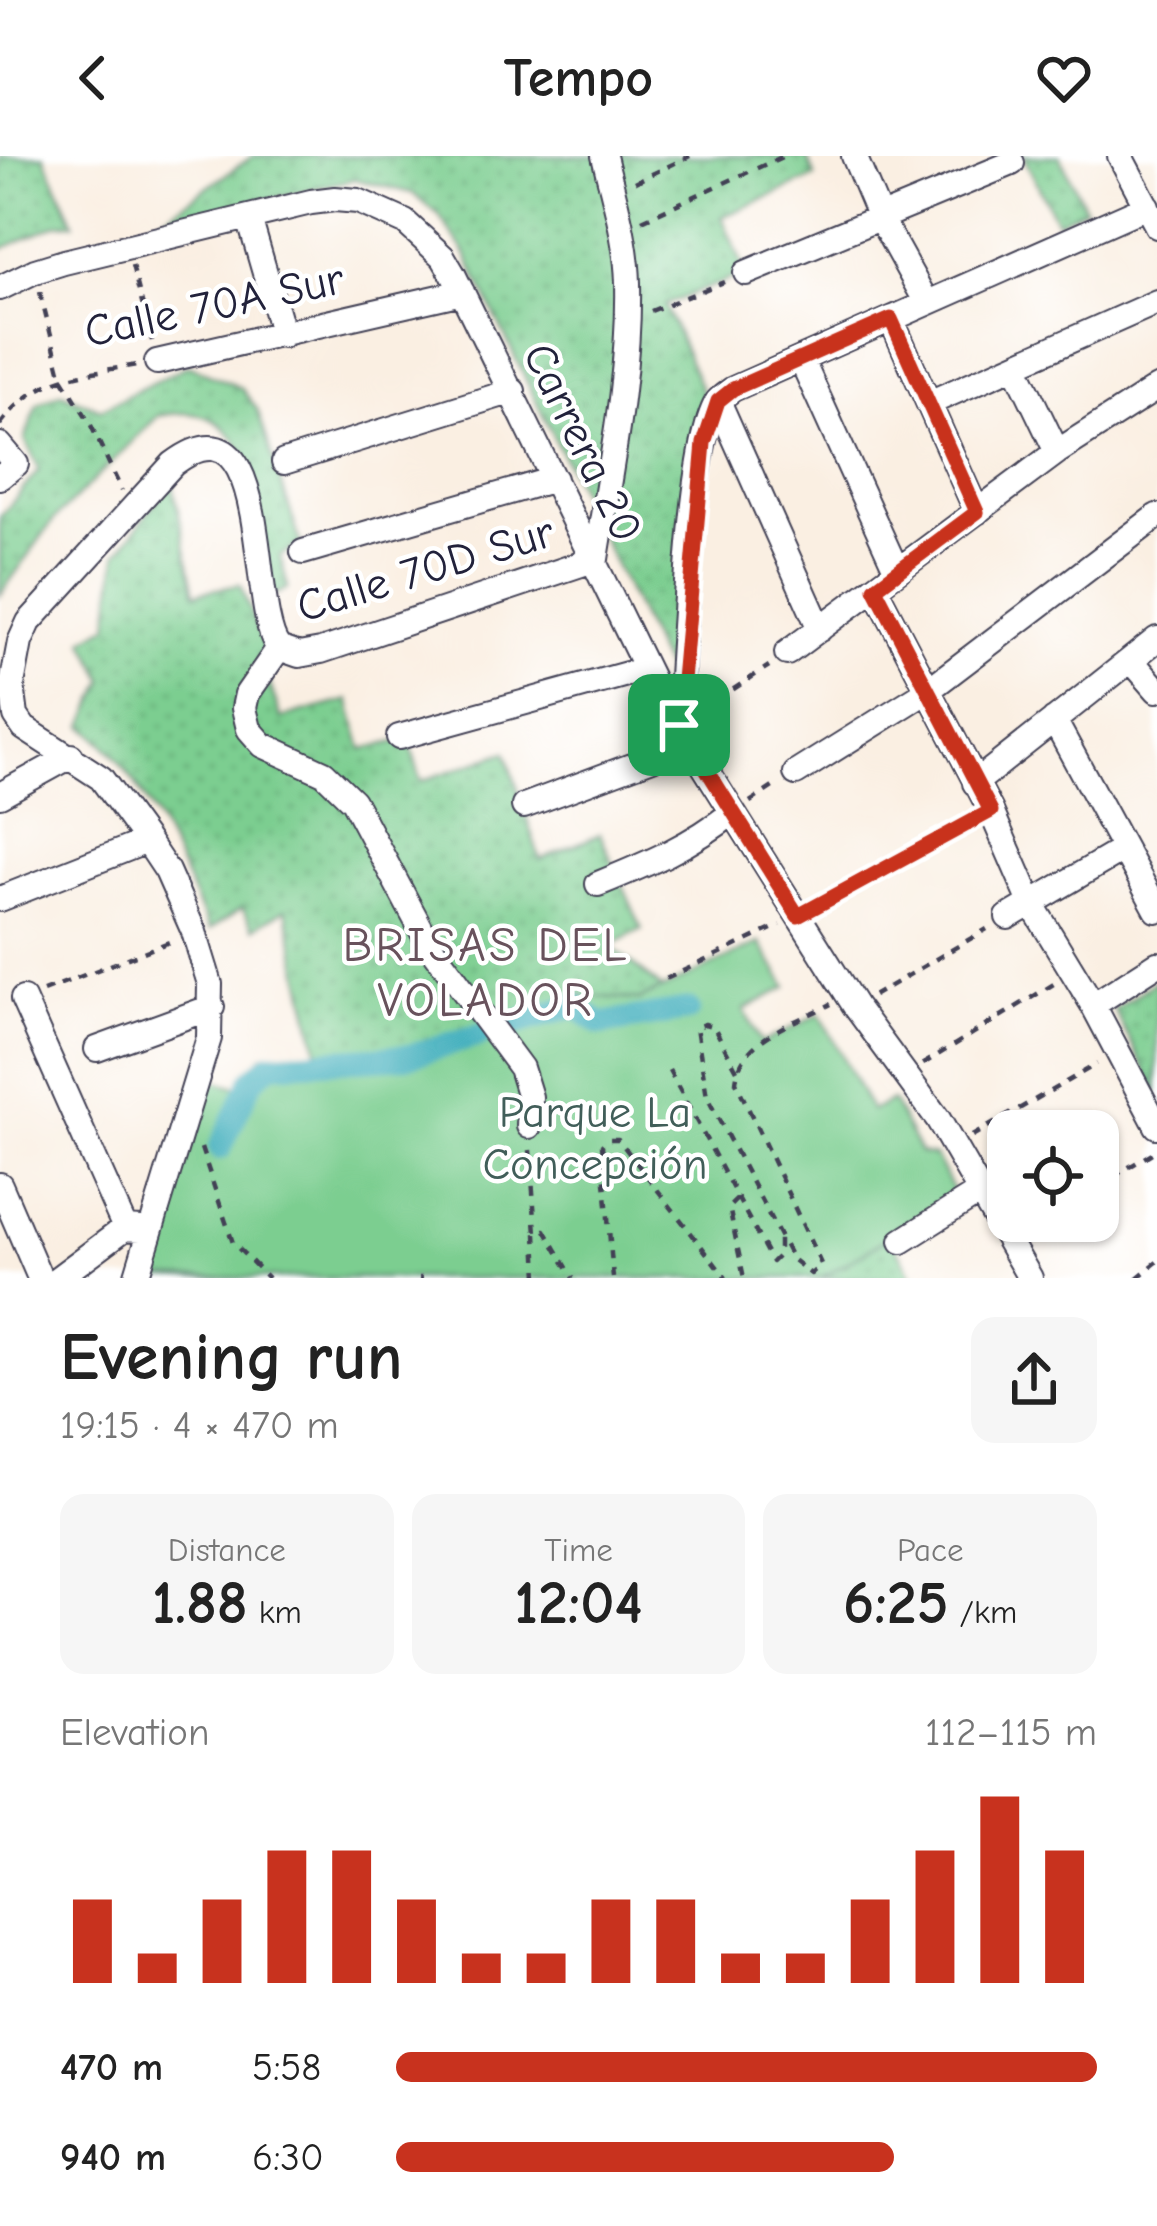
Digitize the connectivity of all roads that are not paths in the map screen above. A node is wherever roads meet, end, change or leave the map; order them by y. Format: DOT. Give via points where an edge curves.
graph roads {
  1 [pos="604,156"];
  2 [pos="854,156"];
  3 [pos="1120,156"];
  4 [pos="1012,163"];
  5 [pos="1152,216"];
  6 [pos="249,218"];
  7 [pos="881,220"];
  8 [pos="746,273"];
  9 [pos="0,289"];
  10 [pos="462,292"];
  11 [pos="1157,302"];
  12 [pos="927,303"];
  13 [pos="891,319"];
  14 [pos="283,335"];
  15 [pos="801,359"];
  16 [pos="157,362"];
  17 [pos="1015,365"];
  18 [pos="1157,388"];
  19 [pos="513,391"];
  20 [pos="718,401"];
  21 [pos="929,403"];
  22 [pos="1057,452"];
  23 [pos="284,462"];
  24 [pos="554,478"];
  25 [pos="977,512"];
  26 [pos="1157,516"];
  27 [pos="303,552"];
  28 [pos="596,559"];
  29 [pos="897,571"];
  30 [pos="875,588"];
  31 [pos="820,629"];
  32 [pos="1157,639"];
  33 [pos="279,648"];
  34 [pos="787,653"];
  35 [pos="1131,660"];
  36 [pos="645,669"];
  37 [pos="1157,689"];
  38 [pos="927,691"];
  39 [pos="1054,720"];
  40 [pos="684,735"];
  41 [pos="399,737"];
  42 [pos="71,756"];
  43 [pos="796,773"];
  44 [pos="975,783"];
  45 [pos="0,795"];
  46 [pos="524,806"];
  47 [pos="733,812"];
  48 [pos="147,841"];
  49 [pos="1122,850"];
  50 [pos="598,884"];
  51 [pos="0,899"];
  52 [pos="1031,903"];
  53 [pos="1157,910"];
  54 [pos="1008,917"];
  55 [pos="1157,964"];
  56 [pos="22,999"];
  57 [pos="1093,1005"];
  58 [pos="212,1006"];
  59 [pos="97,1049"];
  60 [pos="529,1126"];
  61 [pos="1157,1126"];
  62 [pos="0,1185"];
  63 [pos="980,1192"];
  64 [pos="137,1230"];
  65 [pos="902,1241"];
  66 [pos="40,1278"];
  67 [pos="58,1278"];
  68 [pos="136,1278"];
  69 [pos="1030,1278"];
  1 -- 28 [label="street" via="628,281"];
  2 -- 7 [label="street"];
  3 -- 5 [label="street"];
  4 -- 7 [label="street"];
  5 -- 12 [label="street"];
  6 -- 9 [label="street" via="34,271"];
  6 -- 10 [label="street, Carrera 20" via="358,201 386,211 434,248"];
  6 -- 14 [label="street"];
  7 -- 8 [label="street"];
  7 -- 12 [label="street"];
  10 -- 14 [label="street, Calle 70A Sur"];
  10 -- 19 [label="street, Carrera 20"];
  11 -- 17 [label="street"];
  12 -- 13 [label="street"];
  13 -- 15 [label="street"];
  13 -- 21 [label="street"];
  14 -- 16 [label="street, Calle 70A Sur"];
  15 -- 20 [label="street"];
  15 -- 29 [label="street"];
  17 -- 21 [label="street"];
  17 -- 22 [label="street"];
  18 -- 22 [label="street"];
  19 -- 23 [label="street"];
  19 -- 24 [label="street, Carrera 20"];
  20 -- 31 [label="street"];
  20 -- 40 [label="street" via="696,495"];
  21 -- 25 [label="street"];
  22 -- 25 [label="street"];
  24 -- 27 [label="street"];
  24 -- 28 [label="street, Carrera 20"];
  25 -- 29 [label="street"];
  26 -- 38 [label="street"];
  28 -- 33 [label="street, Calle 70D Sur" via="321,651"];
  28 -- 36 [label="street, Carrera 20"];
  29 -- 30 [label="street"];
  30 -- 31 [label="street"];
  30 -- 38 [label="street"];
  31 -- 34 [label="street"];
  32 -- 35 [label="street"];
  33 -- 42 [label="street" via="265,623 241,470 218,450 189,451 29,622 20,642 16,716 41,742"];
  33 -- 60 [label="street" via="248,694 249,729 269,748 324,773 353,801 429,944 521,1069"];
  35 -- 37 [label="street"];
  35 -- 39 [label="street"];
  36 -- 40 [label="street, Carrera 20"];
  36 -- 41 [label="street"];
  38 -- 43 [label="street"];
  38 -- 44 [label="street"];
  39 -- 44 [label="street"];
  39 -- 49 [label="street"];
  40 -- 46 [label="street"];
  40 -- 47 [label="street, Carrera 20"];
  42 -- 45 [label="street"];
  42 -- 48 [label="street" via="115,792"];
  44 -- 52 [label="street"];
  47 -- 50 [label="street" via="666,857"];
  47 -- 63 [label="street, Carrera 20"];
  48 -- 51 [label="street"];
  48 -- 58 [label="street" via="194,932"];
  49 -- 52 [label="street"];
  49 -- 53 [label="street"];
  52 -- 54 [label="street"];
  52 -- 57 [label="street"];
  55 -- 57 [label="street"];
  56 -- 64 [label="street"];
  57 -- 61 [label="street"];
  58 -- 59 [label="street"];
  58 -- 64 [label="street" via="187,1109"];
  62 -- 66 [label="street"];
  63 -- 65 [label="street"];
  63 -- 69 [label="street, Carrera 20"];
  64 -- 67 [label="street"];
  64 -- 68 [label="street"];
}
